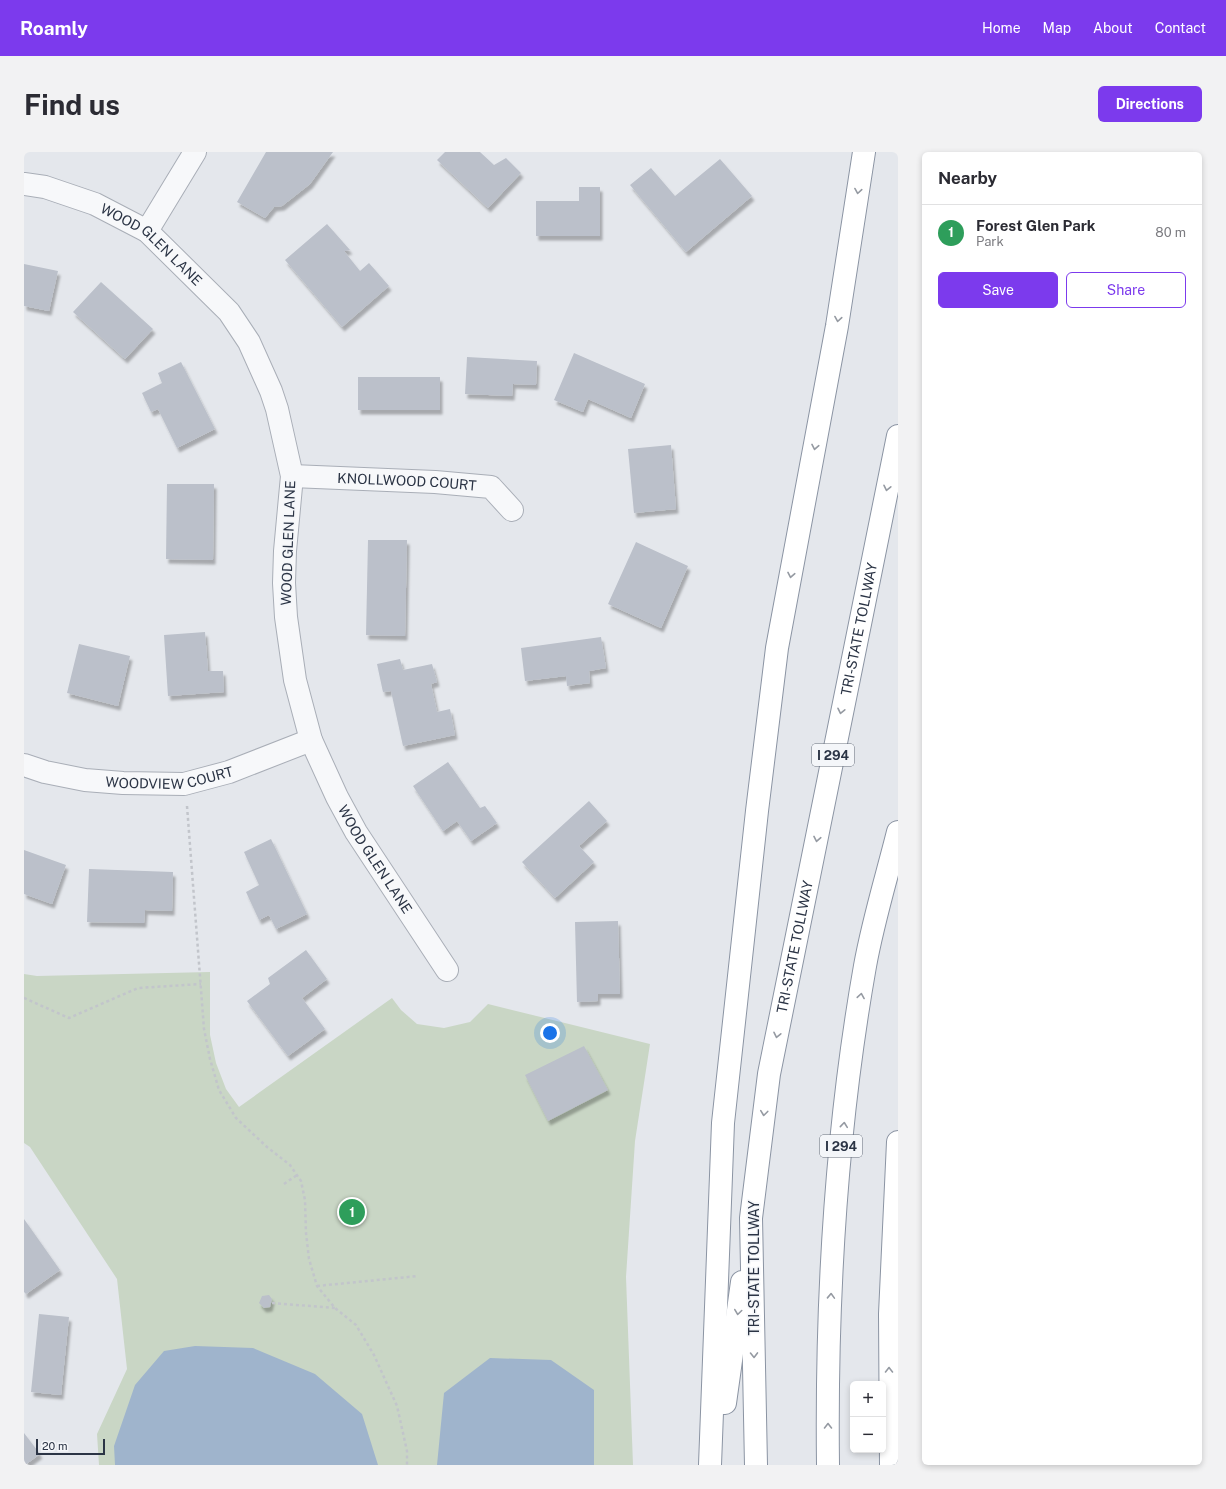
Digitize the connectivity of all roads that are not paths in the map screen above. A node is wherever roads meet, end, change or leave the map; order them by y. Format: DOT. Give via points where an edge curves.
graph roads {
  1 [pos="195,152"];
  2 [pos="864,152"];
  3 [pos="24,184"];
  4 [pos="147,231"];
  5 [pos="898,436"];
  6 [pos="292,476"];
  7 [pos="512,510"];
  8 [pos="310,740"];
  9 [pos="24,765"];
  10 [pos="898,832"];
  11 [pos="446,970"];
  12 [pos="898,1142"];
  13 [pos="751,1218"];
  14 [pos="710,1465"];
  15 [pos="716,1465"];
  16 [pos="756,1465"];
  17 [pos="828,1465"];
  18 [pos="891,1465"];
  1 -- 4 [label="street"];
  2 -- 14 [label="highway, one-way" via="837,326 777,648 758,804 723,1123"];
  3 -- 4 [label="street, WOOD GLEN LANE" via="45,187 95,204"];
  4 -- 6 [label="street, WOOD GLEN LANE" via="229,312 249,342 277,409"];
  5 -- 13 [label="highway, TRI-STATE TOLLWAY / I 294, one-way" via="769,1074"];
  6 -- 7 [label="street, KNOLLWOOD COURT" via="491,487"];
  6 -- 8 [label="street, WOOD GLEN LANE" via="285,551 286,617 295,680"];
  8 -- 9 [label="street, WOODVIEW COURT" via="229,772 184,784 85,780"];
  8 -- 11 [label="street, WOOD GLEN LANE" via="356,832"];
  17 -- 10 [label="highway, I 294, one-way" via="828,1351 837,1188 845,1112 866,965"];
  18 -- 12 [label="highway, one-way" via="890,1314"];
  13 -- 15 [label="highway, one-way"];
  13 -- 16 [label="highway, TRI-STATE TOLLWAY / I 294, one-way"];
}
